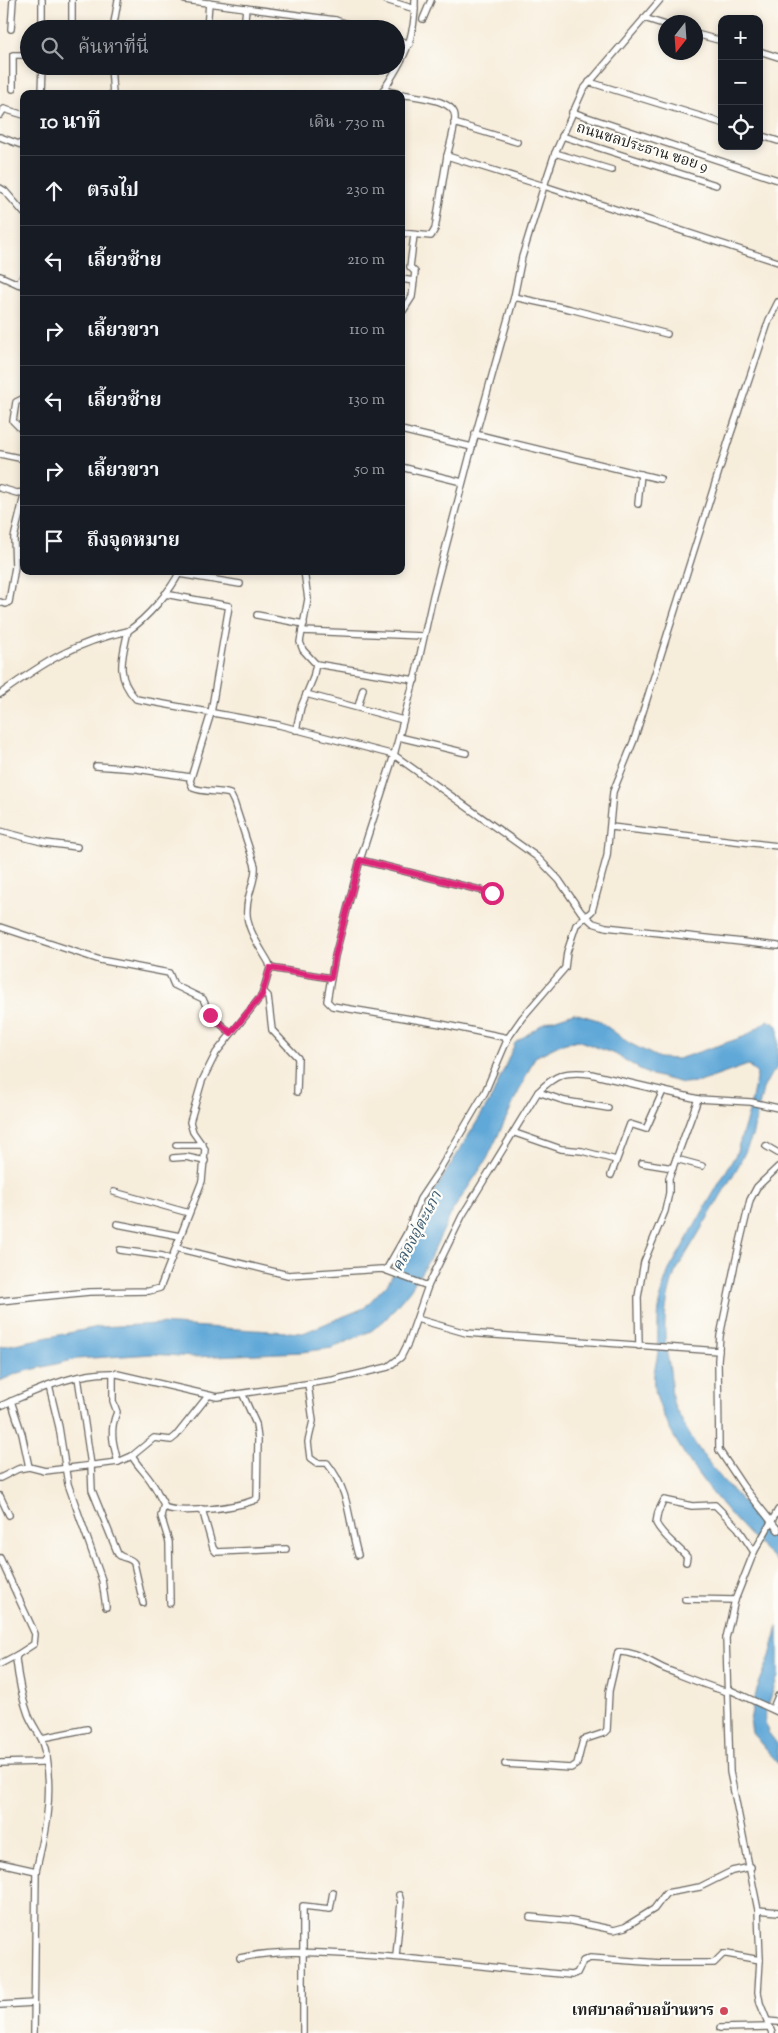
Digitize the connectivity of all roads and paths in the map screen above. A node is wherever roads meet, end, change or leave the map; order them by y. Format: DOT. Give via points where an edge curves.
graph roads {
  1 [pos="13,0"];
  2 [pos="42,0"];
  3 [pos="72,0"];
  4 [pos="118,0"];
  5 [pos="185,0"];
  6 [pos="386,0"];
  7 [pos="415,0"];
  8 [pos="431,0"];
  9 [pos="660,0"];
  10 [pos="209,3"];
  11 [pos="246,8"];
  12 [pos="415,9"];
  13 [pos="644,18"];
  14 [pos="423,19"];
  15 [pos="42,20"];
  16 [pos="72,20"];
  17 [pos="115,20"];
  18 [pos="208,20"];
  19 [pos="245,20"];
  20 [pos="335,20"];
  21 [pos="658,22"];
  22 [pos="11,29"];
  23 [pos="703,36"];
  24 [pos="718,40"];
  25 [pos="405,42"];
  26 [pos="410,44"];
  27 [pos="763,52"];
  28 [pos="405,54"];
  29 [pos="20,55"];
  30 [pos="778,57"];
  31 [pos="42,75"];
  32 [pos="112,75"];
  33 [pos="393,75"];
  34 [pos="589,82"];
  35 [pos="13,89"];
  36 [pos="41,90"];
  37 [pos="113,90"];
  38 [pos="383,90"];
  39 [pos="405,95"];
  40 [pos="572,112"];
  41 [pos="20,114"];
  42 [pos="0,115"];
  43 [pos="718,122"];
  44 [pos="454,123"];
  45 [pos="562,136"];
  46 [pos="763,136"];
  47 [pos="0,137"];
  48 [pos="778,141"];
  49 [pos="516,142"];
  50 [pos="20,144"];
  51 [pos="555,153"];
  52 [pos="448,156"];
  53 [pos="612,170"];
  54 [pos="778,180"];
  55 [pos="716,184"];
  56 [pos="544,186"];
  57 [pos="0,188"];
  58 [pos="20,208"];
  59 [pos="405,234"];
  60 [pos="414,235"];
  61 [pos="778,262"];
  62 [pos="0,276"];
  63 [pos="405,280"];
  64 [pos="414,281"];
  65 [pos="20,285"];
  66 [pos="514,296"];
  67 [pos="778,302"];
  68 [pos="405,308"];
  69 [pos="667,334"];
  70 [pos="20,400"];
  71 [pos="20,428"];
  72 [pos="405,431"];
  73 [pos="475,434"];
  74 [pos="472,447"];
  75 [pos="0,454"];
  76 [pos="20,458"];
  77 [pos="405,468"];
  78 [pos="641,474"];
  79 [pos="660,479"];
  80 [pos="462,482"];
  81 [pos="0,488"];
  82 [pos="20,493"];
  83 [pos="638,504"];
  84 [pos="20,513"];
  85 [pos="177,575"];
  86 [pos="194,575"];
  87 [pos="305,575"];
  88 [pos="240,584"];
  89 [pos="165,594"];
  90 [pos="0,602"];
  91 [pos="257,615"];
  92 [pos="304,624"];
  93 [pos="128,631"];
  94 [pos="302,631"];
  95 [pos="423,636"];
  96 [pos="316,664"];
  97 [pos="414,680"];
  98 [pos="363,689"];
  99 [pos="0,694"];
  100 [pos="306,694"];
  101 [pos="358,707"];
  102 [pos="211,713"];
  103 [pos="403,720"];
  104 [pos="296,730"];
  105 [pos="399,737"];
  106 [pos="466,753"];
  107 [pos="394,756"];
  108 [pos="96,766"];
  109 [pos="190,777"];
  110 [pos="611,827"];
  111 [pos="0,831"];
  112 [pos="778,846"];
  113 [pos="77,847"];
  114 [pos="360,860"];
  115 [pos="492,893"];
  116 [pos="586,917"];
  117 [pos="0,927"];
  118 [pos="778,946"];
  119 [pos="270,968"];
  120 [pos="331,978"];
  121 [pos="264,992"];
  122 [pos="231,1033"];
  123 [pos="508,1038"];
  124 [pos="663,1091"];
  125 [pos="297,1092"];
  126 [pos="538,1092"];
  127 [pos="698,1099"];
  128 [pos="608,1108"];
  129 [pos="778,1108"];
  130 [pos="515,1133"];
  131 [pos="176,1144"];
  132 [pos="203,1145"];
  133 [pos="766,1146"];
  134 [pos="778,1153"];
  135 [pos="173,1158"];
  136 [pos="676,1159"];
  137 [pos="616,1160"];
  138 [pos="205,1161"];
  139 [pos="642,1163"];
  140 [pos="702,1166"];
  141 [pos="778,1167"];
  142 [pos="673,1168"];
  143 [pos="611,1175"];
  144 [pos="114,1192"];
  145 [pos="189,1213"];
  146 [pos="116,1224"];
  147 [pos="180,1236"];
  148 [pos="176,1248"];
  149 [pos="120,1250"];
  150 [pos="171,1260"];
  151 [pos="387,1270"];
  152 [pos="428,1286"];
  153 [pos="0,1301"];
  154 [pos="417,1319"];
  155 [pos="640,1346"];
  156 [pos="719,1351"];
  157 [pos="113,1373"];
  158 [pos="78,1377"];
  159 [pos="308,1384"];
  160 [pos="49,1386"];
  161 [pos="243,1395"];
  162 [pos="208,1396"];
  163 [pos="11,1401"];
  164 [pos="0,1406"];
  165 [pos="132,1456"];
  166 [pos="118,1462"];
  167 [pos="91,1465"];
  168 [pos="29,1467"];
  169 [pos="66,1469"];
  170 [pos="0,1476"];
  171 [pos="0,1496"];
  172 [pos="164,1508"];
  173 [pos="202,1509"];
  174 [pos="778,1510"];
  175 [pos="9,1515"];
  176 [pos="771,1521"];
  177 [pos="778,1529"];
  178 [pos="286,1549"];
  179 [pos="754,1552"];
  180 [pos="358,1555"];
  181 [pos="0,1558"];
  182 [pos="686,1562"];
  183 [pos="684,1599"];
  184 [pos="735,1600"];
  185 [pos="143,1603"];
  186 [pos="170,1603"];
  187 [pos="106,1607"];
  188 [pos="17,1655"];
  189 [pos="0,1664"];
  190 [pos="728,1690"];
  191 [pos="778,1696"];
  192 [pos="775,1710"];
  193 [pos="87,1730"];
  194 [pos="42,1738"];
  195 [pos="46,1758"];
  196 [pos="0,1762"];
  197 [pos="505,1764"];
  198 [pos="0,1863"];
  199 [pos="750,1867"];
  200 [pos="36,1871"];
  201 [pos="334,1892"];
  202 [pos="399,1895"];
  203 [pos="758,1910"];
  204 [pos="778,1912"];
  205 [pos="530,1917"];
  206 [pos="302,1952"];
  207 [pos="396,1956"];
  208 [pos="240,1958"];
  209 [pos="760,1960"];
  210 [pos="34,2003"];
  211 [pos="0,2005"];
  212 [pos="778,2022"];
  213 [pos="770,2027"];
  214 [pos="720,2028"];
  215 [pos="34,2033"];
  216 [pos="304,2033"];
  1 -- 22 [label="street"];
  2 -- 15 [label="street"];
  3 -- 16 [label="street"];
  4 -- 17 [label="street"];
  5 -- 10 [label="street"];
  6 -- 12 [label="street"];
  7 -- 12 [label="street"];
  8 -- 14 [label="street"];
  9 -- 13 [label="street"];
  10 -- 11 [label="street"];
  10 -- 18 [label="street"];
  11 -- 19 [label="street"];
  11 -- 20 [label="street"];
  12 -- 26 [label="street"];
  13 -- 21 [label="street"];
  13 -- 34 [label="street"];
  23 -- 24 [label="street"];
  25 -- 26 [label="street"];
  26 -- 28 [label="street"];
  27 -- 30 [label="street"];
  29 -- 35 [label="street" via="13,55"];
  31 -- 36 [label="street"];
  32 -- 37 [label="street"];
  33 -- 38 [label="street"];
  34 -- 40 [label="street"];
  34 -- 43 [label="street"];
  39 -- 44 [label="street" via="446,103 453,109"];
  40 -- 45 [label="street"];
  40 -- 54 [label="street"];
  41 -- 42 [label="street" via="4,109"];
  44 -- 49 [label="street"];
  44 -- 52 [label="street"];
  45 -- 51 [label="street"];
  45 -- 55 [label="street, ถนนชลประธาน ซอย 9"];
  46 -- 48 [label="street"];
  47 -- 50 [label="street"];
  51 -- 53 [label="street"];
  51 -- 56 [label="street"];
  52 -- 56 [label="street"];
  52 -- 60 [label="street" via="435,229 431,236"];
  56 -- 61 [label="street"];
  56 -- 66 [label="street"];
  57 -- 58 [label="street"];
  59 -- 60 [label="street"];
  60 -- 64 [label="street" via="410,268 415,272"];
  62 -- 65 [label="street"];
  63 -- 64 [label="street"];
  64 -- 68 [label="street" via="412,297"];
  66 -- 69 [label="street"];
  66 -- 73 [label="street"];
  67 -- 110 [label="street" via="730,436 634,740 615,787"];
  70 -- 71 [label="street" via="16,402 13,421"];
  72 -- 74 [label="street"];
  73 -- 74 [label="street"];
  73 -- 78 [label="street"];
  74 -- 80 [label="street"];
  75 -- 76 [label="street"];
  77 -- 80 [label="street"];
  78 -- 79 [label="street"];
  78 -- 83 [label="street"];
  80 -- 95 [label="street"];
  81 -- 82 [label="street"];
  84 -- 90 [label="street" via="14,538 15,567 10,602"];
  85 -- 89 [label="street"];
  86 -- 88 [label="street"];
  87 -- 92 [label="street" via="308,599"];
  89 -- 93 [label="street"];
  89 -- 102 [label="street" via="229,606"];
  91 -- 92 [label="street"];
  92 -- 94 [label="street"];
  93 -- 99 [label="street" via="103,636 68,650"];
  93 -- 102 [label="street" via="122,676 136,699"];
  94 -- 95 [label="street"];
  94 -- 96 [label="street" via="300,642 303,650"];
  95 -- 97 [label="street"];
  96 -- 97 [label="street"];
  96 -- 100 [label="street" via="314,678"];
  97 -- 103 [label="street"];
  98 -- 101 [label="street"];
  100 -- 101 [label="street"];
  100 -- 104 [label="street"];
  101 -- 103 [label="street"];
  102 -- 104 [label="street"];
  102 -- 109 [label="street"];
  103 -- 105 [label="street"];
  104 -- 107 [label="street"];
  105 -- 106 [label="street"];
  105 -- 107 [label="street"];
  107 -- 114 [label="street"];
  107 -- 116 [label="street" via="537,856 560,880"];
  108 -- 109 [label="street"];
  109 -- 119 [label="street" via="193,788 230,794 234,802 255,866 246,907 247,920"];
  110 -- 112 [label="street"];
  110 -- 116 [label="street" via="592,911"];
  111 -- 113 [label="street"];
  114 -- 115 [label="street"];
  114 -- 120 [label="street"];
  116 -- 118 [label="street" via="606,927"];
  116 -- 123 [label="street" via="576,925 565,968"];
  117 -- 122 [label="street" via="100,960 169,973 174,985 203,999 210,1015"];
  119 -- 120 [label="street"];
  119 -- 121 [label="street"];
  120 -- 123 [label="street" via="327,1000 332,1006"];
  121 -- 122 [label="street"];
  121 -- 125 [label="street" via="268,996 272,1030 298,1058"];
  122 -- 132 [label="street" via="202,1081 190,1122"];
  123 -- 151 [label="street" via="485,1092 420,1199 407,1233"];
  124 -- 126 [label="street" via="574,1072 550,1080"];
  124 -- 127 [label="street"];
  124 -- 137 [label="street" via="646,1129 630,1124"];
  126 -- 128 [label="street" via="565,1101"];
  126 -- 130 [label="street"];
  127 -- 129 [label="street" via="760,1103"];
  127 -- 136 [label="street"];
  130 -- 137 [label="street" via="561,1149"];
  130 -- 152 [label="street" via="462,1216"];
  131 -- 132 [label="street"];
  132 -- 138 [label="street"];
  133 -- 134 [label="street"];
  135 -- 138 [label="street"];
  136 -- 140 [label="street"];
  136 -- 142 [label="street"];
  137 -- 143 [label="street"];
  138 -- 145 [label="street" via="202,1180"];
  139 -- 142 [label="street"];
  141 -- 156 [label="street" via="757,1187 750,1200"];
  142 -- 155 [label="street" via="665,1211 644,1262 638,1297"];
  144 -- 145 [label="street"];
  145 -- 147 [label="street"];
  146 -- 147 [label="street"];
  147 -- 148 [label="street"];
  148 -- 150 [label="street"];
  148 -- 151 [label="street" via="288,1275"];
  149 -- 150 [label="street"];
  150 -- 153 [label="street" via="160,1288 149,1291 88,1292"];
  151 -- 152 [label="street"];
  152 -- 154 [label="street"];
  154 -- 155 [label="street" via="466,1333"];
  154 -- 159 [label="street" via="401,1357 388,1367"];
  155 -- 156 [label="street"];
  156 -- 176 [label="street" via="719,1450"];
  157 -- 158 [label="street"];
  157 -- 162 [label="street"];
  157 -- 166 [label="street" via="116,1412 111,1431"];
  158 -- 160 [label="street"];
  158 -- 167 [label="street"];
  159 -- 161 [label="street"];
  159 -- 180 [label="street" via="313,1421 308,1442 310,1458 317,1463 327,1463 340,1485 347,1500"];
  160 -- 163 [label="street"];
  160 -- 169 [label="street"];
  161 -- 162 [label="street"];
  161 -- 173 [label="street" via="256,1424 257,1499"];
  162 -- 165 [label="street" via="171,1440 154,1438"];
  163 -- 164 [label="street"];
  163 -- 168 [label="street"];
  165 -- 166 [label="street"];
  165 -- 172 [label="street" via="153,1484"];
  166 -- 167 [label="street"];
  167 -- 169 [label="street"];
  167 -- 185 [label="street" via="92,1490 97,1505 118,1554 134,1561"];
  168 -- 169 [label="street" via="45,1471"];
  168 -- 170 [label="street"];
  169 -- 187 [label="street" via="68,1484 102,1580"];
  171 -- 175 [label="street"];
  172 -- 173 [label="street" via="177,1511"];
  172 -- 186 [label="street" via="161,1516 169,1542"];
  173 -- 178 [label="street" via="216,1552"];
  174 -- 176 [label="street"];
  176 -- 177 [label="street"];
  176 -- 179 [label="street"];
  179 -- 182 [label="street" via="738,1528 715,1505 692,1506 664,1500 656,1523 687,1557"];
  179 -- 184 [label="street"];
  181 -- 188 [label="street" via="35,1634 34,1644"];
  183 -- 184 [label="street"];
  184 -- 190 [label="street" via="726,1638"];
  188 -- 189 [label="street"];
  188 -- 194 [label="street" via="28,1715"];
  190 -- 192 [label="street"];
  190 -- 197 [label="street" via="696,1682 640,1655 618,1652 609,1691 607,1730 583,1740 577,1764 571,1768"];
  190 -- 199 [label="street" via="730,1772"];
  191 -- 192 [label="street"];
  193 -- 194 [label="street"];
  194 -- 195 [label="street"];
  195 -- 196 [label="street" via="43,1762"];
  195 -- 200 [label="street" via="50,1778 47,1813"];
  198 -- 200 [label="street"];
  199 -- 203 [label="street"];
  199 -- 205 [label="street" via="732,1871 700,1887 666,1893 656,1907 621,1929"];
  200 -- 210 [label="street"];
  201 -- 206 [label="street" via="330,1909 303,1906"];
  202 -- 207 [label="street" via="402,1902"];
  203 -- 204 [label="street"];
  203 -- 209 [label="street"];
  206 -- 207 [label="street"];
  206 -- 208 [label="street"];
  206 -- 216 [label="street"];
  207 -- 209 [label="street" via="572,1975 577,1973 583,1961 590,1958 714,1963 727,1954"];
  209 -- 213 [label="street" via="758,1992"];
  210 -- 211 [label="street"];
  210 -- 215 [label="street"];
  212 -- 213 [label="street"];
  213 -- 214 [label="street"];
}
